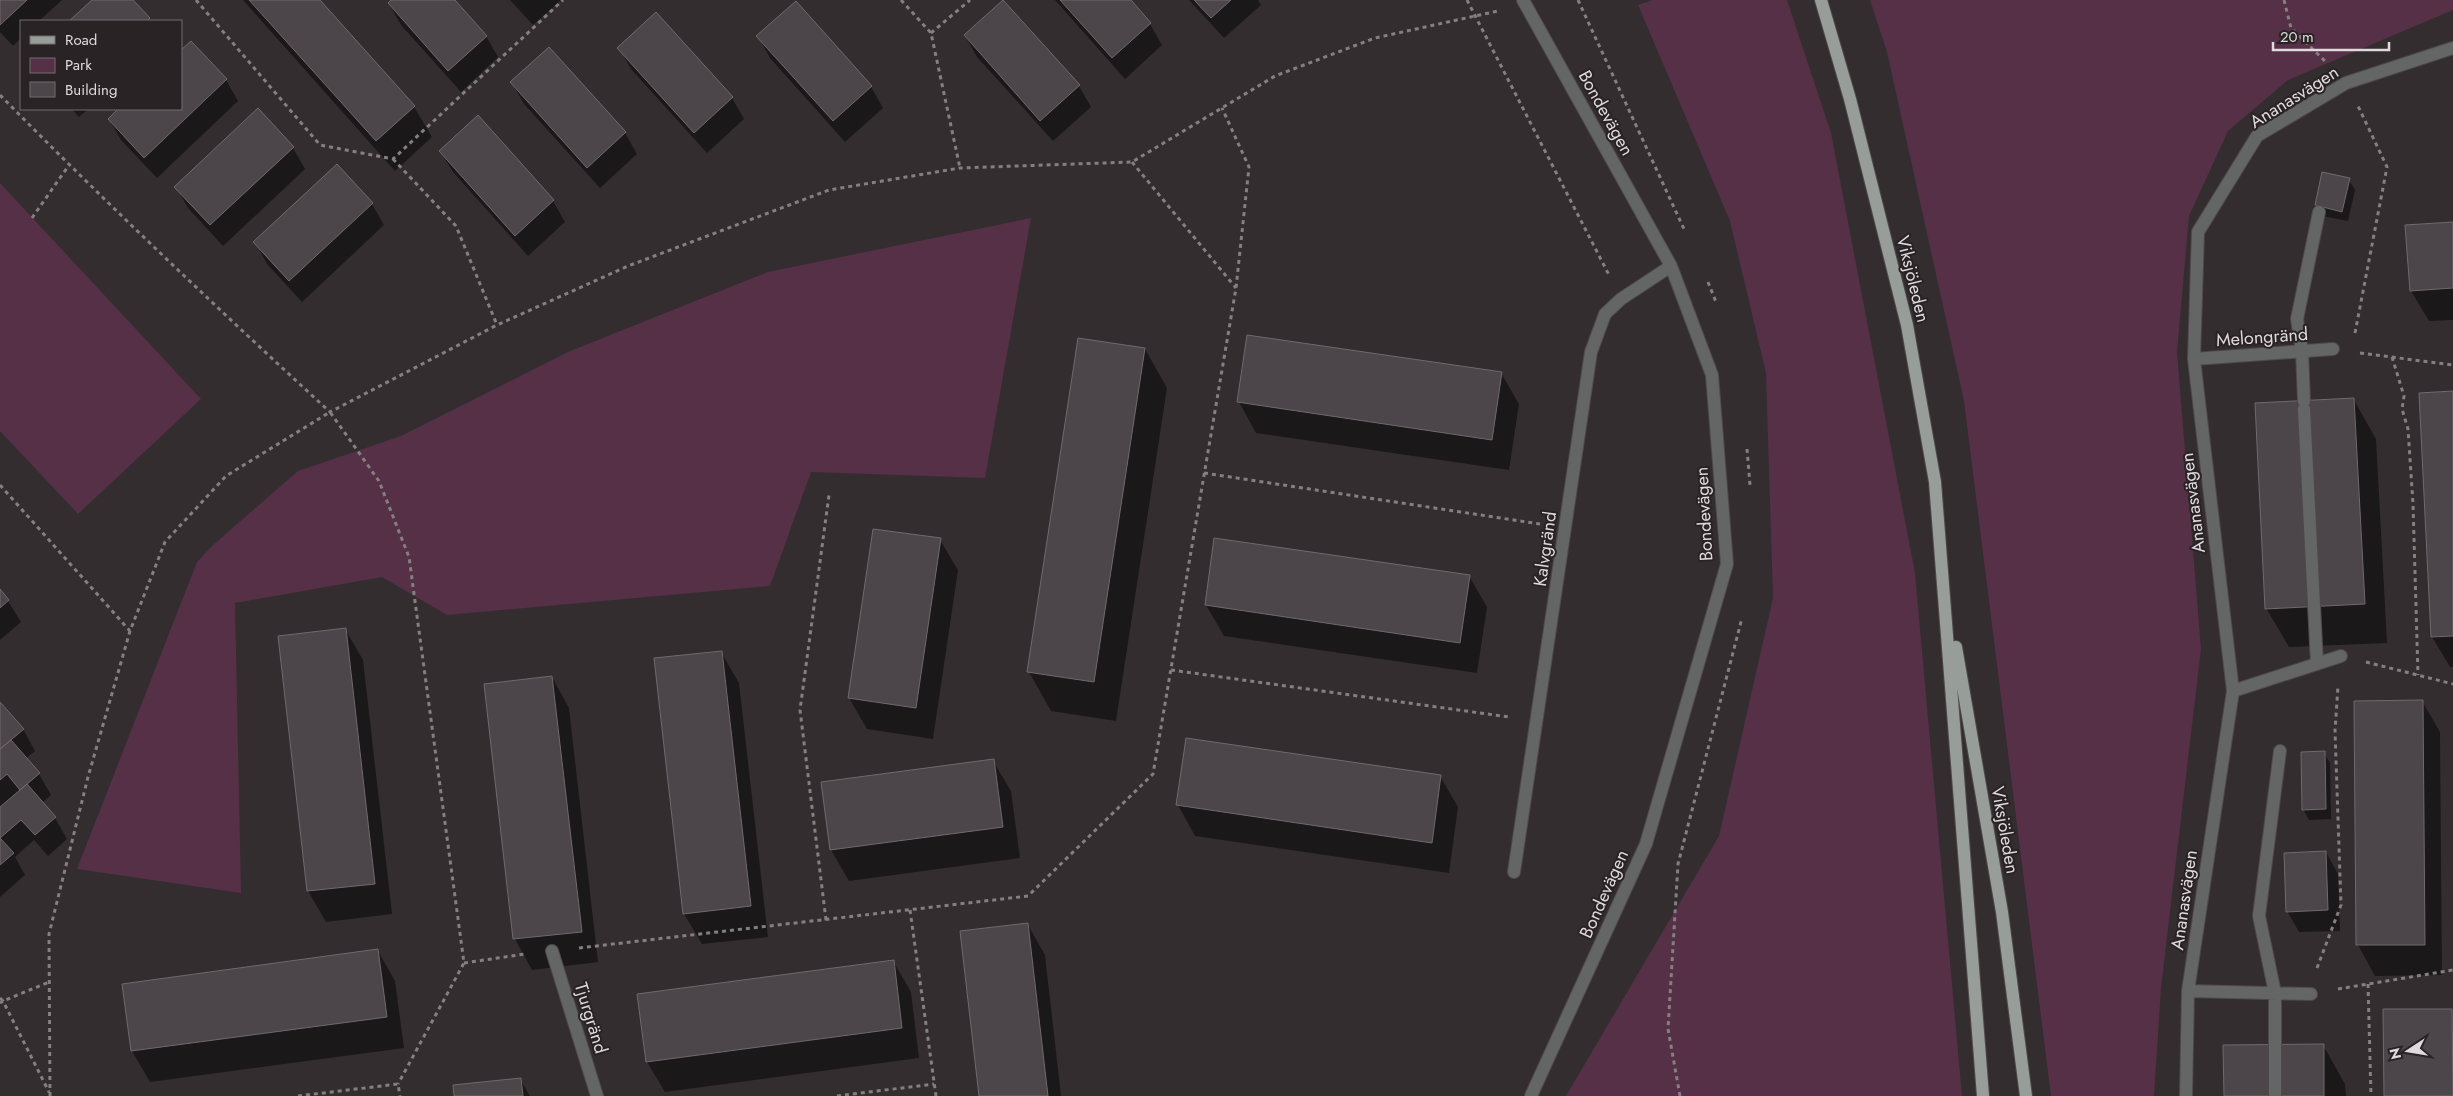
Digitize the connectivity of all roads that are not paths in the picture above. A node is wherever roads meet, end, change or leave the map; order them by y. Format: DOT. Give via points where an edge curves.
graph roads {
  1 [pos="1821,0"];
  2 [pos="1524,2"];
  3 [pos="2453,48"];
  4 [pos="2319,212"];
  5 [pos="1671,266"];
  6 [pos="2333,349"];
  7 [pos="2302,351"];
  8 [pos="2194,359"];
  9 [pos="1943,571"];
  10 [pos="2341,656"];
  11 [pos="2316,664"];
  12 [pos="2233,692"];
  13 [pos="2280,751"];
  14 [pos="1514,872"];
  15 [pos="552,951"];
  16 [pos="2188,991"];
  17 [pos="2275,993"];
  18 [pos="2311,994"];
  19 [pos="597,1096"];
  20 [pos="1531,1096"];
  21 [pos="1984,1096"];
  22 [pos="2026,1096"];
  23 [pos="2186,1096"];
  24 [pos="2275,1096"];
  1 -- 9 [label="main road, Viksjöleden" via="1850,99 1907,325 1935,482"];
  2 -- 5 [label="street, Bondevägen"];
  3 -- 8 [label="street, Ananasvägen" via="2346,82 2257,136 2198,232"];
  4 -- 7 [label="street" via="2297,319"];
  5 -- 14 [label="street, Kalvgränd" via="1621,299 1605,314 1591,352"];
  5 -- 20 [label="street, Bondevägen" via="1712,375 1727,564 1646,844"];
  6 -- 7 [label="street, Melongränd"];
  7 -- 8 [label="street, Melongränd"];
  7 -- 11 [label="street"];
  8 -- 12 [label="street, Ananasvägen"];
  9 -- 21 [label="main road, Viksjöleden"];
  9 -- 22 [label="main road, Viksjöleden" via="2002,912"];
  10 -- 11 [label="street"];
  11 -- 12 [label="street"];
  12 -- 16 [label="street, Ananasvägen"];
  13 -- 17 [label="street" via="2259,916"];
  15 -- 19 [label="street, Tjurgränd"];
  16 -- 17 [label="street"];
  16 -- 23 [label="street, Ananasvägen"];
  17 -- 18 [label="street"];
  17 -- 24 [label="street"];
}
